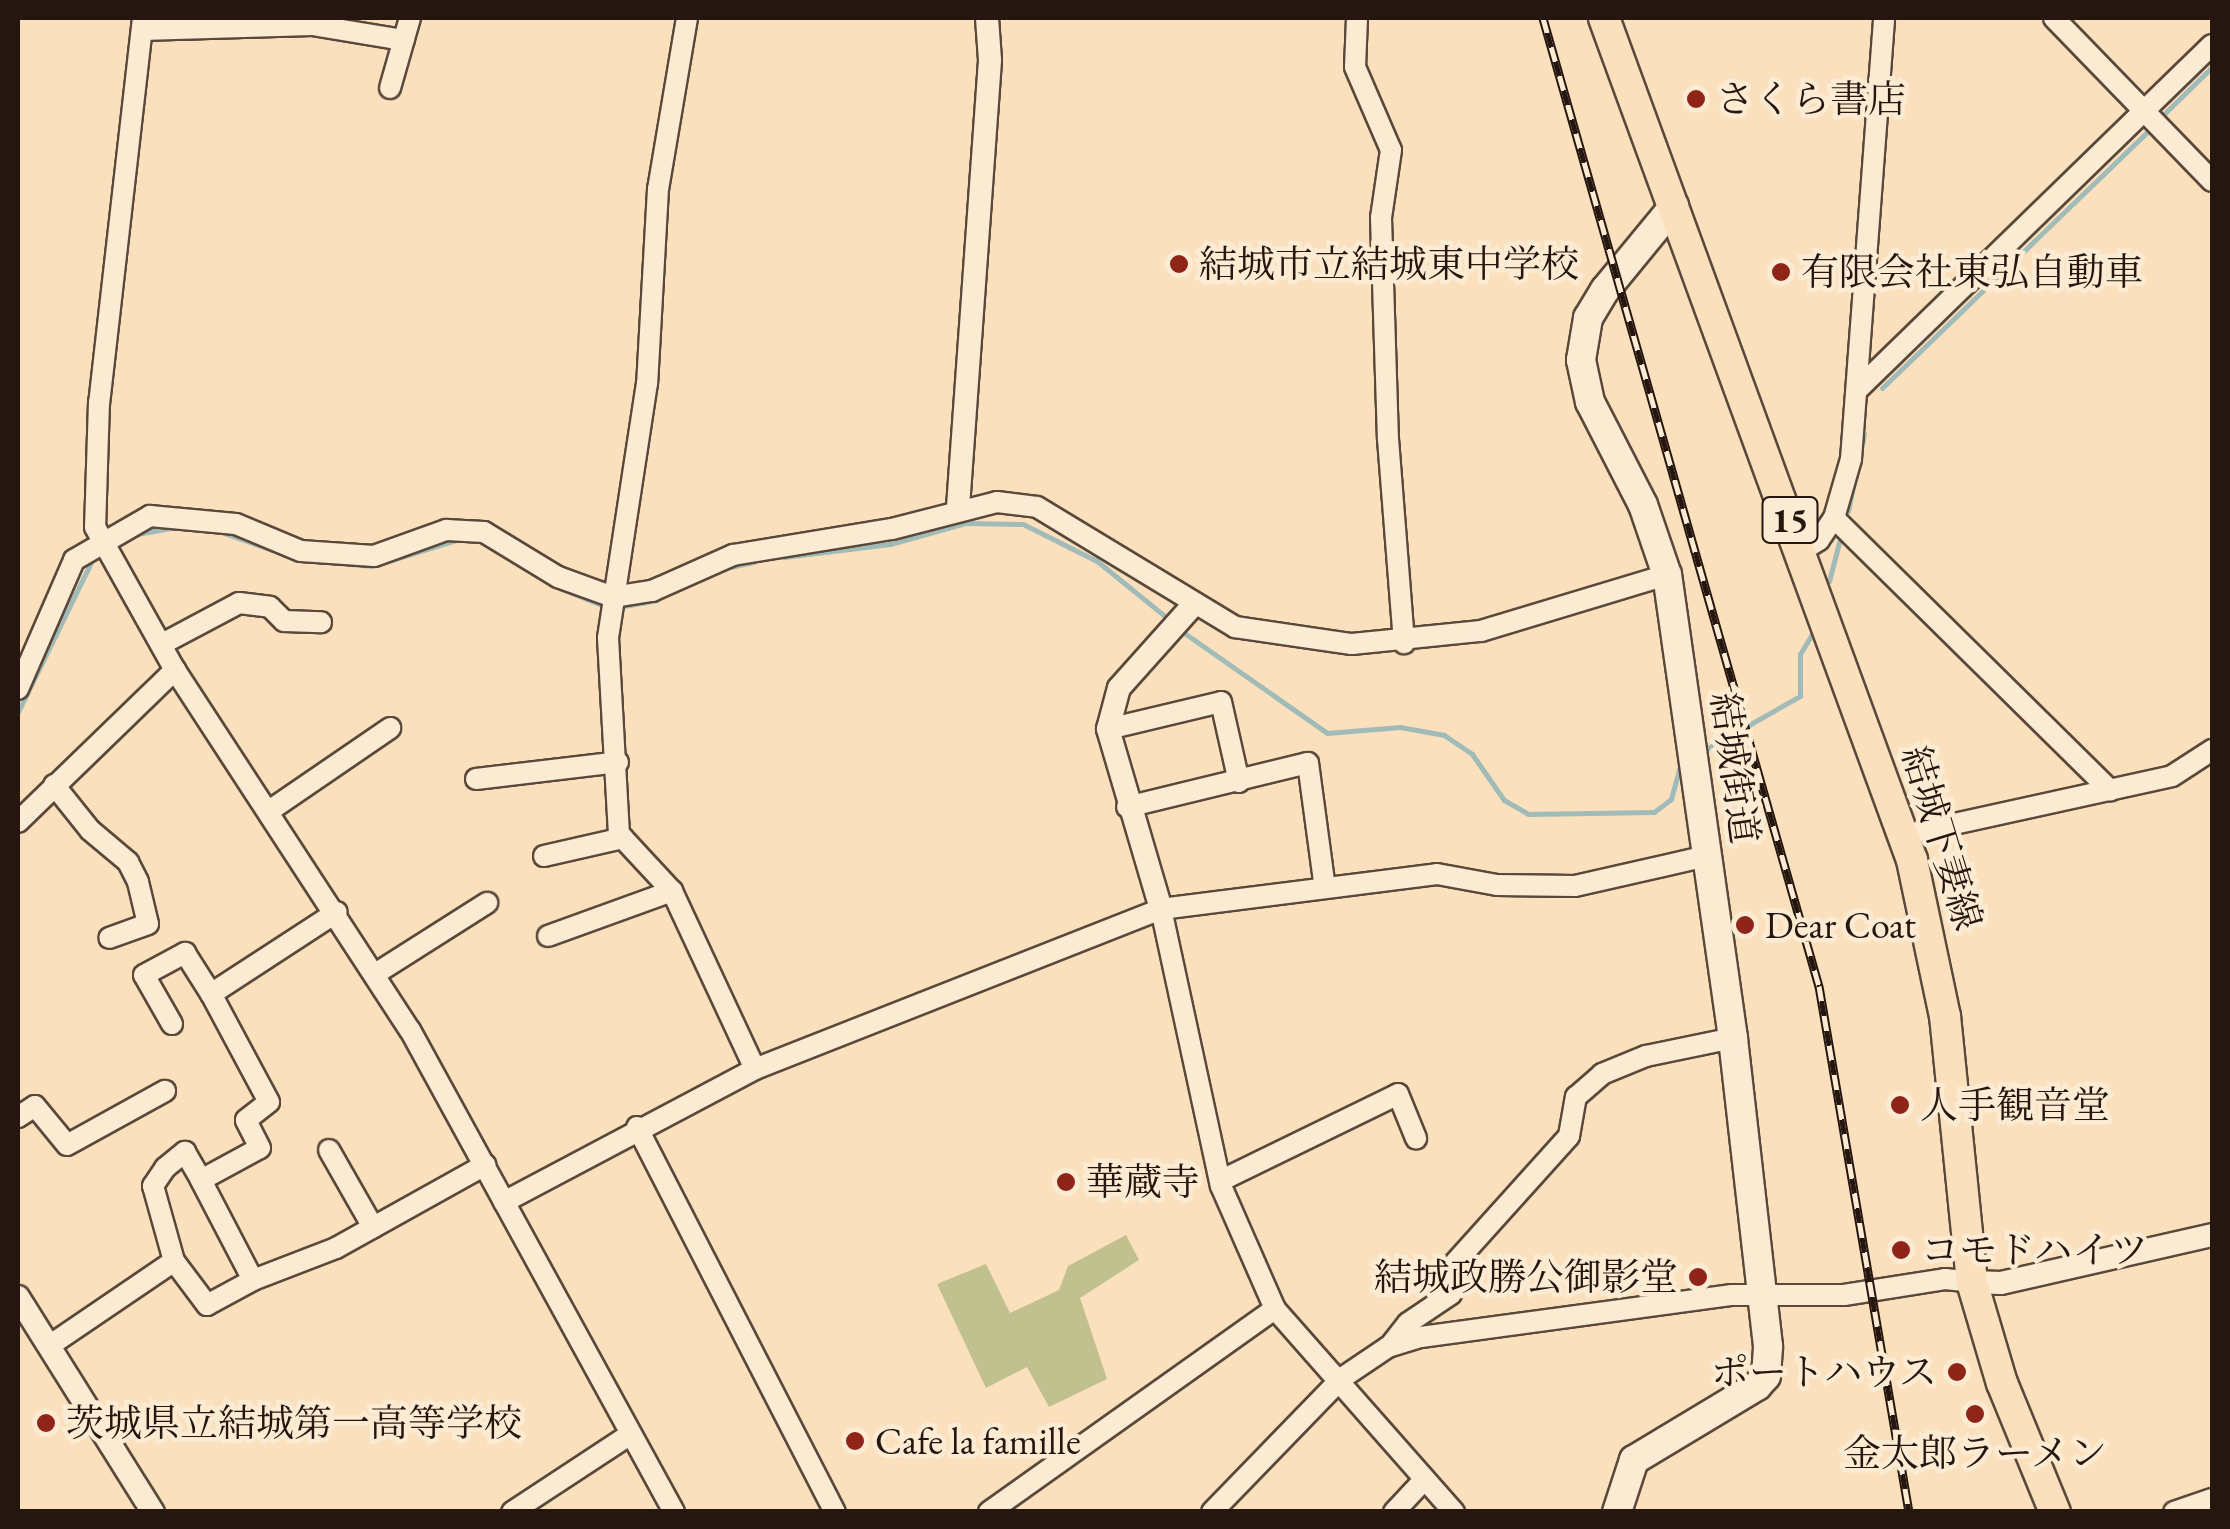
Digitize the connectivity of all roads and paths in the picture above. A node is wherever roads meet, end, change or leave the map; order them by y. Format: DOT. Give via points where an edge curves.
graph roads {
  1 [pos="410,18"];
  2 [pos="687,18"];
  3 [pos="987,18"];
  4 [pos="1357,18"];
  5 [pos="1604,18"];
  6 [pos="1884,18"];
  7 [pos="2054,18"];
  8 [pos="143,24"];
  9 [pos="404,40"];
  10 [pos="2212,46"];
  11 [pos="390,88"];
  12 [pos="2146,111"];
  13 [pos="2212,180"];
  14 [pos="1674,206"];
  15 [pos="1857,390"];
  16 [pos="958,507"];
  17 [pos="1834,518"];
  18 [pos="102,544"];
  19 [pos="1801,551"];
  20 [pos="1667,575"];
  21 [pos="613,597"];
  22 [pos="1194,604"];
  23 [pos="320,622"];
  24 [pos="1404,643"];
  25 [pos="162,644"];
  26 [pos="175,670"];
  27 [pos="18,688"];
  28 [pos="390,728"];
  29 [pos="1108,729"];
  30 [pos="2212,750"];
  31 [pos="618,762"];
  32 [pos="476,778"];
  33 [pos="1239,782"];
  34 [pos="54,784"];
  35 [pos="2110,790"];
  36 [pos="1127,806"];
  37 [pos="269,811"];
  38 [pos="18,822"];
  39 [pos="1904,835"];
  40 [pos="622,838"];
  41 [pos="544,856"];
  42 [pos="1707,856"];
  43 [pos="1325,888"];
  44 [pos="672,891"];
  45 [pos="487,903"];
  46 [pos="1161,909"];
  47 [pos="337,912"];
  48 [pos="548,936"];
  49 [pos="109,938"];
  50 [pos="375,974"];
  51 [pos="211,994"];
  52 [pos="172,1024"];
  53 [pos="1733,1038"];
  54 [pos="755,1069"];
  55 [pos="166,1091"];
  56 [pos="18,1117"];
  57 [pos="638,1127"];
  58 [pos="1416,1138"];
  59 [pos="329,1150"];
  60 [pos="485,1166"];
  61 [pos="201,1180"];
  62 [pos="1220,1181"];
  63 [pos="504,1202"];
  64 [pos="373,1227"];
  65 [pos="2212,1235"];
  66 [pos="174,1261"];
  67 [pos="253,1280"];
  68 [pos="1972,1282"];
  69 [pos="18,1297"];
  70 [pos="1764,1297"];
  71 [pos="1275,1309"];
  72 [pos="49,1346"];
  73 [pos="1388,1347"];
  74 [pos="1342,1378"];
  75 [pos="629,1435"];
  76 [pos="1425,1479"];
  77 [pos="2212,1498"];
  78 [pos="153,1512"];
  79 [pos="512,1512"];
  80 [pos="674,1512"];
  81 [pos="835,1512"];
  82 [pos="989,1512"];
  83 [pos="1212,1512"];
  84 [pos="1394,1512"];
  85 [pos="1454,1512"];
  86 [pos="1618,1512"];
  87 [pos="2055,1512"];
  88 [pos="2174,1512"];
  1 -- 9 [label="street"];
  2 -- 21 [label="street" via="658,189 647,383"];
  3 -- 16 [label="street" via="990,60"];
  4 -- 24 [label="street" via="1355,67 1391,150 1381,218"];
  5 -- 14 [label="main road, 15"];
  6 -- 15 [label="street"];
  7 -- 12 [label="street"];
  8 -- 9 [label="street" via="312,25"];
  8 -- 18 [label="street" via="100,402 95,527"];
  9 -- 11 [label="street"];
  10 -- 12 [label="street"];
  12 -- 13 [label="street"];
  12 -- 15 [label="street"];
  14 -- 19 [label="main road, 結城下妻線 / 15"];
  14 -- 20 [label="main road, 結城街道" via="1588,318 1581,360 1590,402 1644,505"];
  15 -- 17 [label="street" via="1851,459"];
  16 -- 21 [label="street" via="892,529 733,555 652,591"];
  16 -- 22 [label="street" via="1037,507"];
  17 -- 19 [label="street"];
  17 -- 35 [label="street"];
  18 -- 21 [label="street" via="150,516 236,524 300,551 374,556 446,530 484,532 558,577"];
  18 -- 25 [label="street"];
  18 -- 27 [label="street" via="74,560"];
  19 -- 39 [label="main road, 結城下妻線 / 15"];
  20 -- 24 [label="street" via="1506,625"];
  20 -- 42 [label="main road, 結城街道"];
  21 -- 31 [label="street" via="608,638"];
  22 -- 24 [label="street" via="1235,627 1352,644"];
  22 -- 29 [label="street" via="1119,688"];
  23 -- 25 [label="street" via="284,620 270,608 240,603"];
  25 -- 26 [label="street"];
  26 -- 34 [label="street"];
  26 -- 37 [label="street"];
  28 -- 37 [label="street"];
  29 -- 33 [label="street" via="1221,702"];
  29 -- 36 [label="street"];
  30 -- 35 [label="street" via="2172,776"];
  31 -- 32 [label="street"];
  31 -- 40 [label="street"];
  33 -- 36 [label="street"];
  33 -- 43 [label="street" via="1308,763"];
  34 -- 38 [label="street"];
  34 -- 49 [label="street" via="90,830 128,862 138,882 148,924"];
  35 -- 39 [label="street"];
  36 -- 46 [label="street"];
  37 -- 47 [label="street"];
  39 -- 68 [label="main road, 結城下妻線 / 15" via="1937,960"];
  40 -- 41 [label="street"];
  40 -- 44 [label="street"];
  42 -- 43 [label="street" via="1574,886 1496,885 1437,874"];
  42 -- 53 [label="main road, 結城街道"];
  43 -- 46 [label="street"];
  44 -- 48 [label="street"];
  44 -- 54 [label="street"];
  45 -- 50 [label="street"];
  46 -- 54 [label="street"];
  46 -- 62 [label="street"];
  47 -- 50 [label="street"];
  47 -- 51 [label="street"];
  50 -- 60 [label="street"];
  51 -- 52 [label="street" via="186,953 144,975"];
  51 -- 61 [label="street" via="269,1102 246,1120 260,1148"];
  53 -- 70 [label="main road, 結城街道"];
  53 -- 73 [label="street" via="1646,1056 1602,1074 1576,1096 1569,1136 1444,1276 1451,1294 1408,1323"];
  54 -- 57 [label="street"];
  55 -- 56 [label="street" via="66,1146 36,1106"];
  57 -- 63 [label="street"];
  57 -- 81 [label="street"];
  58 -- 62 [label="street" via="1398,1094"];
  59 -- 64 [label="street"];
  60 -- 63 [label="street"];
  60 -- 64 [label="street"];
  61 -- 66 [label="street" via="185,1152 153,1186"];
  61 -- 67 [label="street"];
  62 -- 71 [label="street"];
  63 -- 75 [label="street"];
  64 -- 67 [label="street"];
  65 -- 68 [label="street" via="2001,1283"];
  66 -- 67 [label="street" via="207,1305"];
  66 -- 72 [label="street"];
  68 -- 70 [label="street"];
  68 -- 87 [label="main road, 結城下妻線 / 15" via="2002,1383"];
  69 -- 72 [label="street"];
  70 -- 73 [label="street" via="1732,1295 1528,1320"];
  70 -- 86 [label="main road, 結城街道" via="1766,1376 1641,1454"];
  71 -- 74 [label="street"];
  71 -- 82 [label="street"];
  72 -- 78 [label="street"];
  73 -- 74 [label="street"];
  74 -- 76 [label="street"];
  74 -- 83 [label="street"];
  75 -- 79 [label="street"];
  75 -- 80 [label="street"];
  76 -- 84 [label="street"];
  76 -- 85 [label="street"];
  77 -- 88 [label="street"];
}
